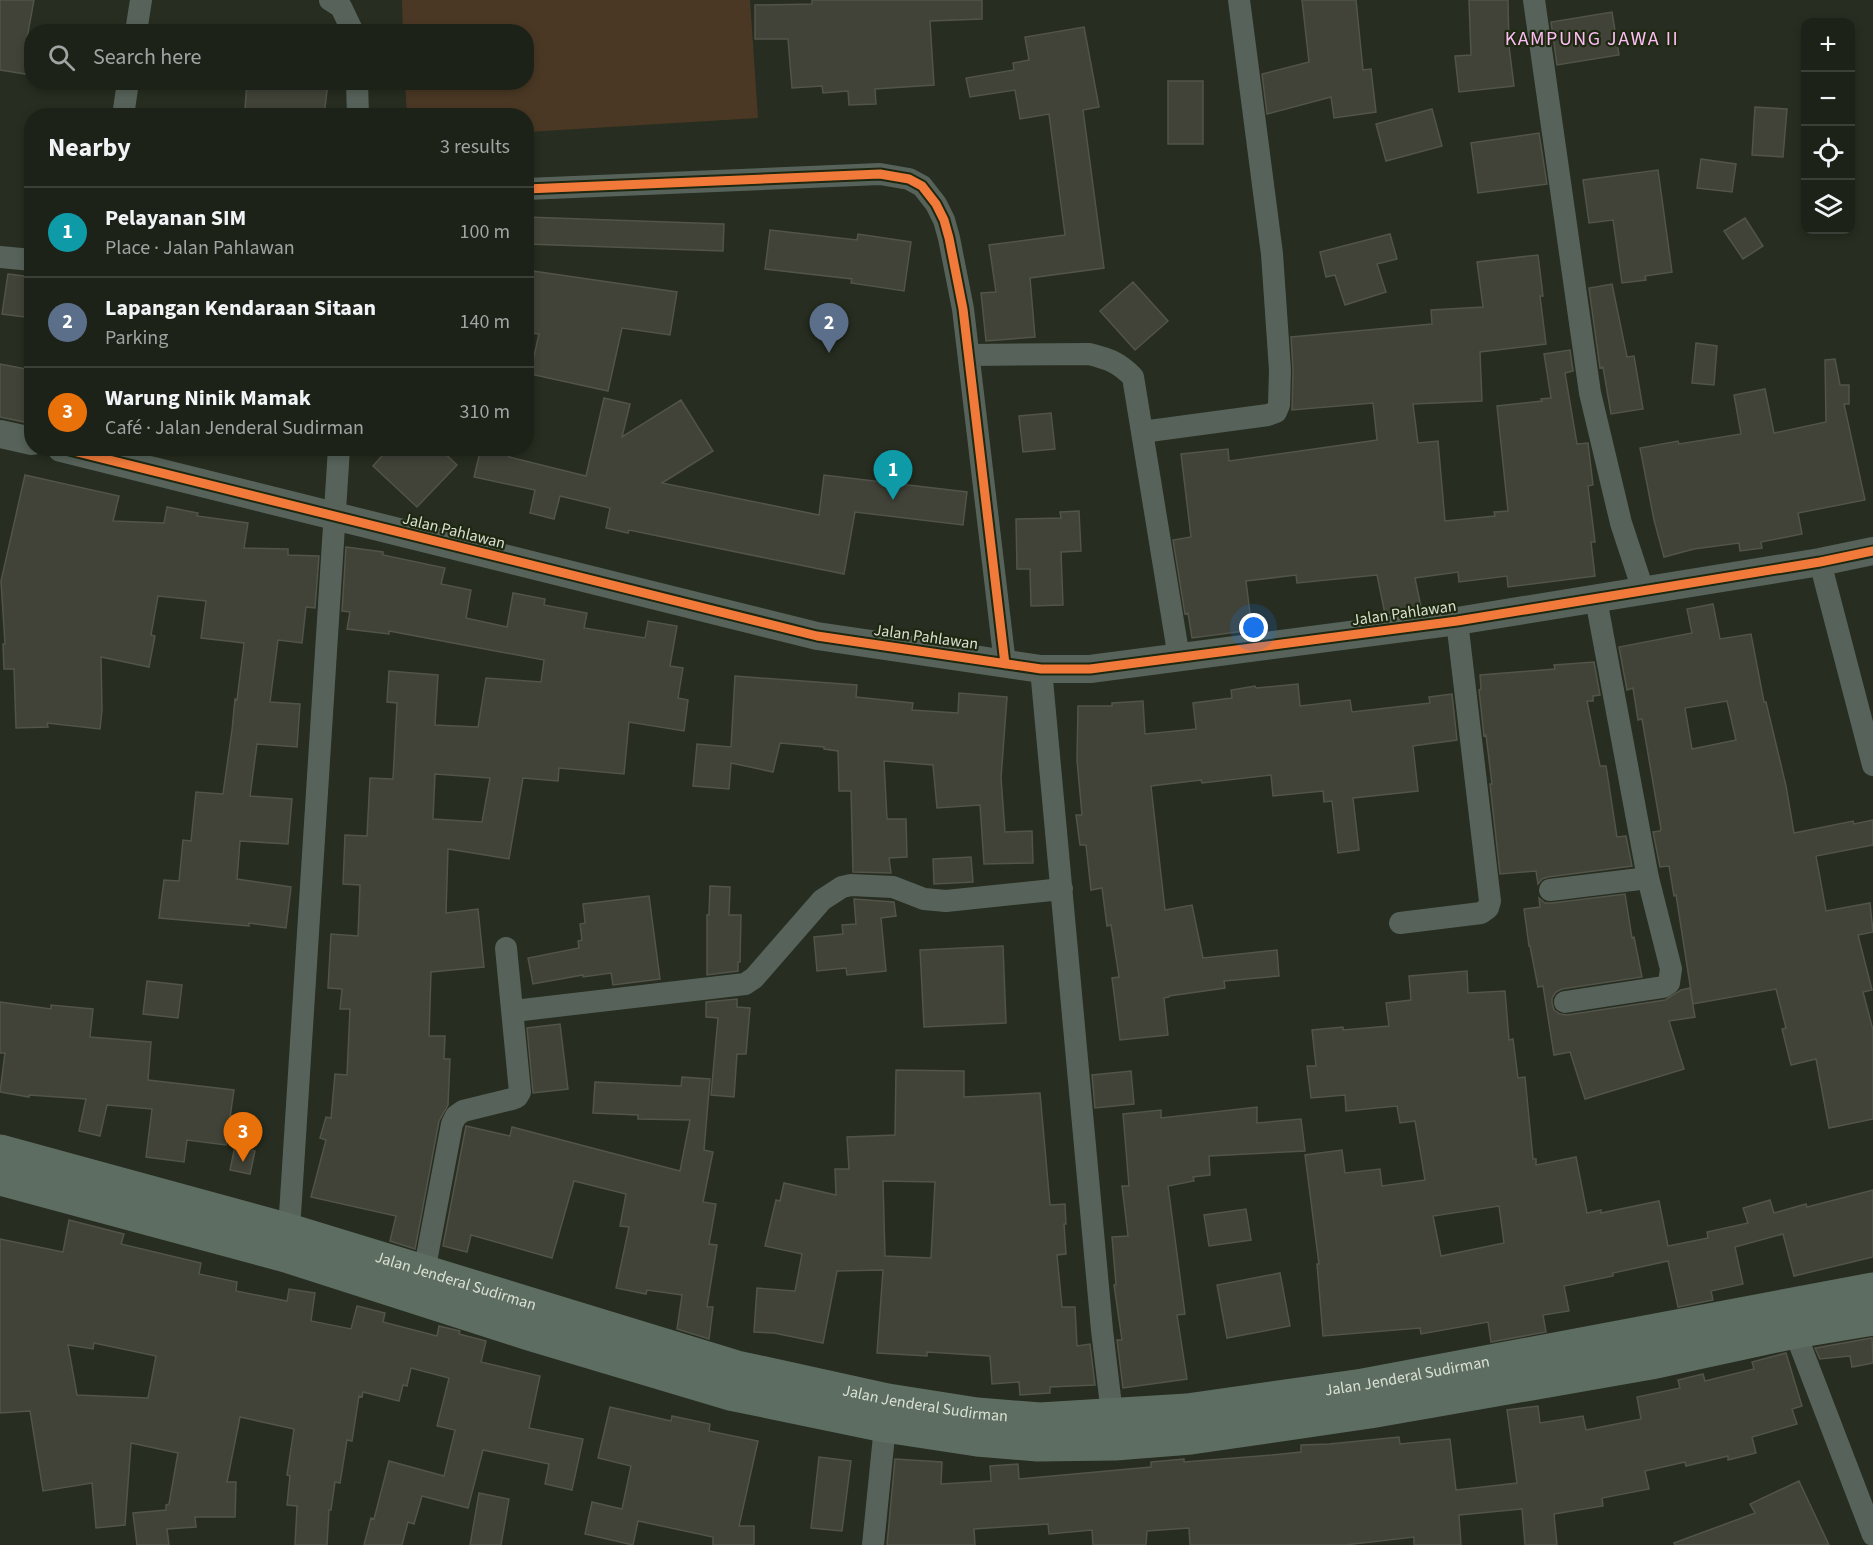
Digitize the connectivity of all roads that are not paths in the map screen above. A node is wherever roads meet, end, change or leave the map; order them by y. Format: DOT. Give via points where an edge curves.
graph roads {
  1 [pos="141,0"];
  2 [pos="330,0"];
  3 [pos="1239,0"];
  4 [pos="1534,0"];
  5 [pos="137,24"];
  6 [pos="349,24"];
  7 [pos="127,90"];
  8 [pos="357,90"];
  9 [pos="124,108"];
  10 [pos="358,108"];
  11 [pos="534,189"];
  12 [pos="0,257"];
  13 [pos="24,259"];
  14 [pos="969,354"];
  15 [pos="1142,432"];
  16 [pos="0,434"];
  17 [pos="24,439"];
  18 [pos="96,456"];
  19 [pos="338,456"];
  20 [pos="334,517"];
  21 [pos="1873,550"];
  22 [pos="1820,562"];
  23 [pos="1643,590"];
  24 [pos="1596,599"];
  25 [pos="1457,621"];
  26 [pos="1179,658"];
  27 [pos="1005,664"];
  28 [pos="1041,669"];
  29 [pos="1873,765"];
  30 [pos="1648,878"];
  31 [pos="1062,889"];
  32 [pos="1550,890"];
  33 [pos="1400,923"];
  34 [pos="506,948"];
  35 [pos="1564,1002"];
  36 [pos="514,1011"];
  37 [pos="0,1151"];
  38 [pos="0,1179"];
  39 [pos="290,1230"];
  40 [pos="424,1272"];
  41 [pos="1873,1289"];
  42 [pos="1873,1319"];
  43 [pos="533,1321"];
  44 [pos="1795,1332"];
  45 [pos="1366,1398"];
  46 [pos="1112,1414"];
  47 [pos="885,1426"];
  48 [pos="1873,1535"];
  49 [pos="873,1545"];
  1 -- 5 [label="street"];
  2 -- 6 [label="street" via="341,7"];
  3 -- 15 [label="street" via="1272,254 1279,405 1276,412 1268,415"];
  4 -- 23 [label="street" via="1590,393 1621,524"];
  7 -- 9 [label="street"];
  8 -- 10 [label="street"];
  11 -- 14 [label="street" via="880,174 909,179 930,195 944,220"];
  12 -- 13 [label="street"];
  14 -- 15 [label="street" via="1089,354 1106,358 1133,377"];
  14 -- 27 [label="street"];
  15 -- 26 [label="street"];
  16 -- 17 [label="street"];
  18 -- 20 [label="street, Jalan Pahlawan"];
  19 -- 20 [label="street"];
  20 -- 27 [label="street, Jalan Pahlawan" via="817,636"];
  20 -- 39 [label="street"];
  21 -- 22 [label="street, Jalan Pahlawan"];
  22 -- 23 [label="street, Jalan Pahlawan"];
  22 -- 29 [label="street"];
  23 -- 24 [label="street, Jalan Pahlawan"];
  24 -- 25 [label="street, Jalan Pahlawan"];
  24 -- 30 [label="street"];
  25 -- 26 [label="street, Jalan Pahlawan"];
  25 -- 33 [label="street" via="1490,901 1481,914"];
  26 -- 28 [label="street, Jalan Pahlawan" via="1090,669"];
  27 -- 28 [label="street, Jalan Pahlawan"];
  28 -- 31 [label="street"];
  30 -- 32 [label="street"];
  30 -- 35 [label="street" via="1671,969 1669,983"];
  31 -- 36 [label="street" via="946,901 924,899 892,887 842,887 822,900 745,984"];
  31 -- 46 [label="street"];
  34 -- 36 [label="street"];
  36 -- 40 [label="street" via="520,1092 512,1099 456,1116"];
  37 -- 39 [label="main road, Jalan Jenderal Sudirman"];
  38 -- 43 [label="main road, Jalan Jenderal Sudirman"];
  39 -- 40 [label="main road, Jalan Jenderal Sudirman"];
  40 -- 43 [label="main road, Jalan Jenderal Sudirman"];
  41 -- 45 [label="main road, Jalan Jenderal Sudirman"];
  42 -- 44 [label="main road, Jalan Jenderal Sudirman"];
  43 -- 46 [label="main road, Jalan Jenderal Sudirman" via="888,1400 1040,1419"];
  43 -- 47 [label="main road, Jalan Jenderal Sudirman" via="730,1394"];
  44 -- 45 [label="main road, Jalan Jenderal Sudirman" via="1652,1363"];
  44 -- 48 [label="street"];
  45 -- 46 [label="main road, Jalan Jenderal Sudirman"];
  45 -- 47 [label="main road, Jalan Jenderal Sudirman" via="1191,1438 1115,1444 1028,1444"];
  47 -- 49 [label="street"];
}
